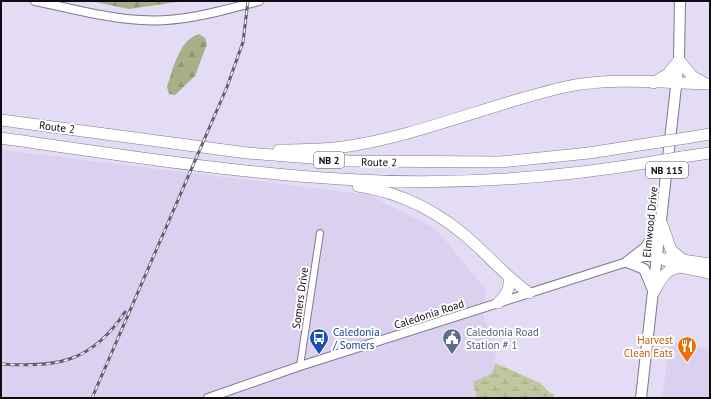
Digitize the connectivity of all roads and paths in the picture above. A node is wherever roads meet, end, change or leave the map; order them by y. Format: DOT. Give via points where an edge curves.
graph roads {
  1 [pos="35,1"];
  2 [pos="259,1"];
  3 [pos="680,1"];
  4 [pos="679,60"];
  5 [pos="652,83"];
  6 [pos="676,84"];
  7 [pos="708,84"];
  8 [pos="1,120"];
  9 [pos="710,134"];
  10 [pos="1,138"];
  11 [pos="215,148"];
  12 [pos="710,153"];
  13 [pos="297,176"];
  14 [pos="662,224"];
  15 [pos="320,233"];
  16 [pos="658,257"];
  17 [pos="627,262"];
  18 [pos="681,263"];
  19 [pos="710,264"];
  20 [pos="710,273"];
  21 [pos="509,279"];
  22 [pos="654,292"];
  23 [pos="529,293"];
  24 [pos="498,303"];
  25 [pos="300,366"];
  26 [pos="644,374"];
  27 [pos="210,398"];
  28 [pos="642,398"];
  29 [pos="649,398"];
  1 -- 2 [label="street" via="112,17 142,20 191,18"];
  3 -- 4 [label="main road, Elmwood Drive / NB 115"];
  4 -- 5 [label="highway" via="668,74"];
  4 -- 6 [label="main road, Elmwood Drive / NB 115"];
  4 -- 7 [label="highway" via="692,76"];
  5 -- 6 [label="highway"];
  5 -- 11 [label="highway" via="598,83 566,87 392,137 342,147 302,150"];
  6 -- 7 [label="highway"];
  6 -- 14 [label="main road, Elmwood Drive / NB 115"];
  8 -- 11 [label="highway, Route 2 / NB 2"];
  9 -- 11 [label="highway, Route 2 / NB 2, bridge" via="558,157 466,163 315,159"];
  10 -- 13 [label="highway, Route 2 / NB 2"];
  12 -- 13 [label="highway, Route 2 / NB 2, bridge" via="588,172 499,180 381,181"];
  13 -- 21 [label="highway" via="319,182 384,191 420,205 445,220 471,241"];
  14 -- 16 [label="main road, Elmwood Drive / NB 115"];
  14 -- 17 [label="main road" via="645,248"];
  14 -- 18 [label="highway" via="672,250"];
  15 -- 25 [label="street, Somers Drive"];
  16 -- 17 [label="street, Caledonia Road" via="644,257"];
  16 -- 18 [label="highway"];
  16 -- 22 [label="main road, Elmwood Drive / NB 115"];
  17 -- 22 [label="main road" via="644,269"];
  17 -- 23 [label="street, Caledonia Road"];
  18 -- 19 [label="highway"];
  18 -- 20 [label="highway"];
  18 -- 22 [label="highway" via="665,272"];
  21 -- 23 [label="highway"];
  21 -- 24 [label="highway" via="507,294"];
  22 -- 26 [label="main road, Elmwood Drive / NB 115"];
  23 -- 24 [label="street, Caledonia Road"];
  24 -- 25 [label="street, Caledonia Road"];
  25 -- 27 [label="street, Caledonia Road"];
  26 -- 28 [label="main road, Elmwood Drive / NB 115"];
  26 -- 29 [label="main road"];
}
